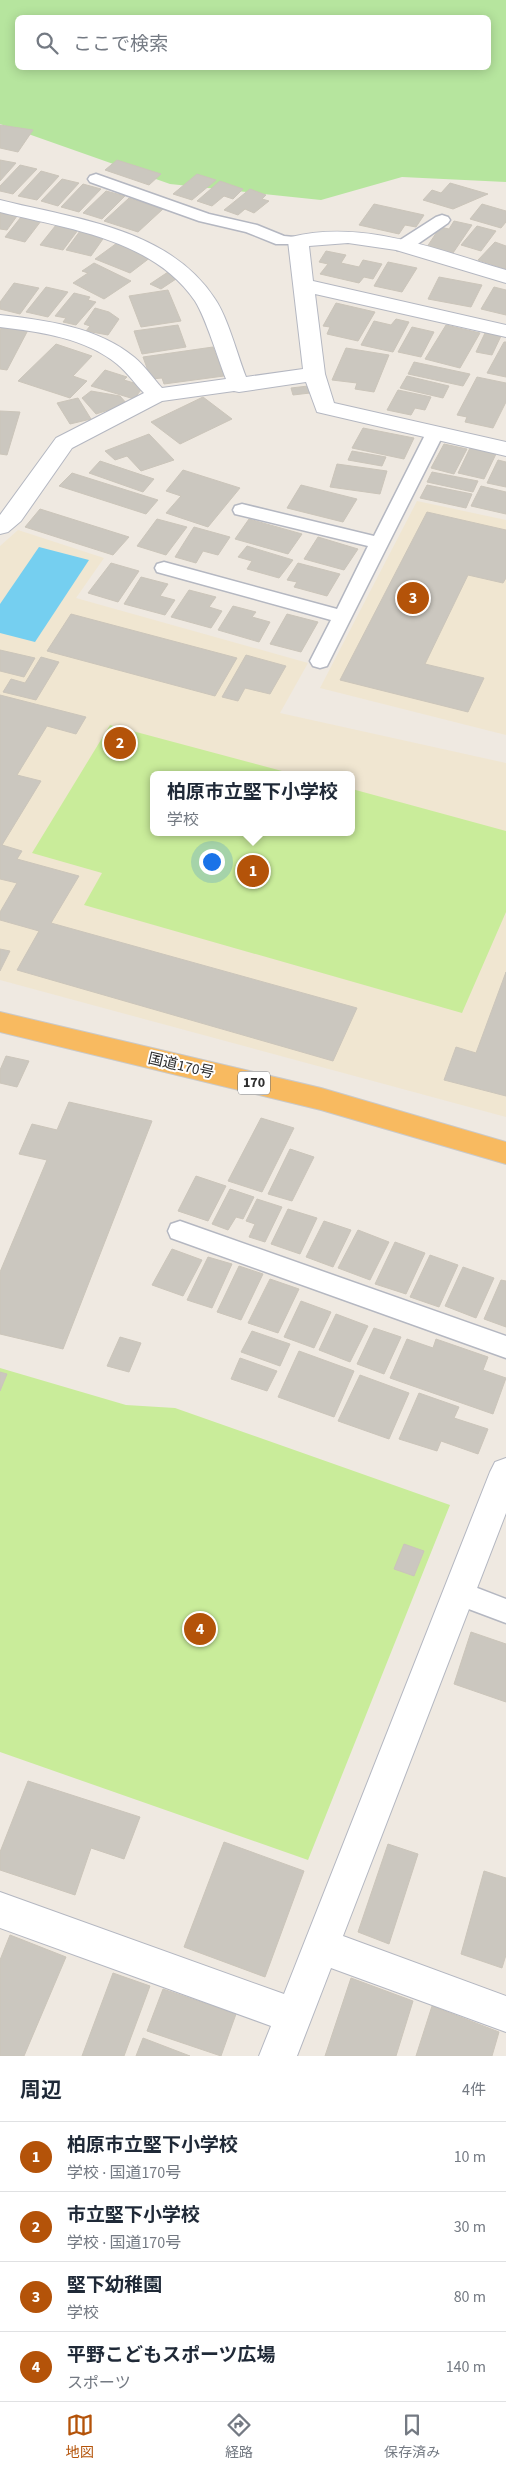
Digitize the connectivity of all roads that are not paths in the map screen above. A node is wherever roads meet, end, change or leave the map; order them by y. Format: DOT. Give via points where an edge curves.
graph roads {
  1 [pos="96,179"];
  2 [pos="0,206"];
  3 [pos="442,220"];
  4 [pos="298,241"];
  5 [pos="403,246"];
  6 [pos="506,277"];
  7 [pos="302,285"];
  8 [pos="0,321"];
  9 [pos="506,331"];
  10 [pos="314,374"];
  11 [pos="239,386"];
  12 [pos="156,395"];
  13 [pos="436,433"];
  14 [pos="506,449"];
  15 [pos="242,510"];
  16 [pos="0,527"];
  17 [pos="380,543"];
  18 [pos="164,568"];
  19 [pos="343,617"];
  20 [pos="320,662"];
  21 [pos="2,1026"];
  22 [pos="506,1153"];
  23 [pos="180,1231"];
  24 [pos="506,1347"];
  25 [pos="506,1472"];
  26 [pos="459,1593"];
  27 [pos="506,1611"];
  28 [pos="0,1910"];
  29 [pos="321,1946"];
  30 [pos="506,2014"];
  31 [pos="293,2016"];
  32 [pos="278,2056"];
  1 -- 4 [label="lane" via="206,218 251,228 282,241"];
  2 -- 11 [label="street" via="104,232 143,247 177,267 206,301"];
  3 -- 5 [label="lane"];
  4 -- 5 [label="street" via="348,237"];
  4 -- 7 [label="street"];
  5 -- 6 [label="street"];
  7 -- 9 [label="street"];
  7 -- 10 [label="street"];
  8 -- 12 [label="street" via="48,328 87,339 124,360"];
  10 -- 11 [label="street"];
  10 -- 13 [label="street" via="325,407"];
  11 -- 12 [label="street"];
  12 -- 16 [label="street" via="64,443 13,516"];
  13 -- 14 [label="street"];
  13 -- 17 [label="lane"];
  15 -- 17 [label="lane"];
  17 -- 19 [label="lane"];
  18 -- 19 [label="lane"];
  19 -- 20 [label="lane"];
  21 -- 22 [label="highway, 国道170号 / 170" via="321,1099"];
  23 -- 24 [label="lane"];
  25 -- 26 [label="street"];
  26 -- 27 [label="lane"];
  26 -- 29 [label="street"];
  28 -- 31 [label="street"];
  29 -- 30 [label="street"];
  29 -- 31 [label="street"];
  31 -- 32 [label="street"];
}
